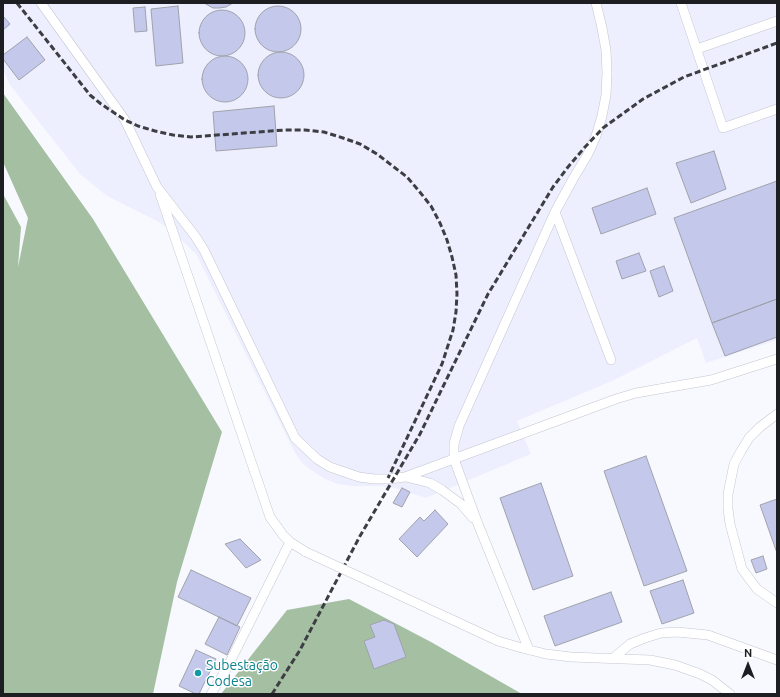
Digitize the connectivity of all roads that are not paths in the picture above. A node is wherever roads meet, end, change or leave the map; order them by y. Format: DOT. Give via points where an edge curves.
graph roads {
  1 [pos="41,3"];
  2 [pos="596,3"];
  3 [pos="681,3"];
  4 [pos="777,21"];
  5 [pos="697,49"];
  6 [pos="777,109"];
  7 [pos="157,188"];
  8 [pos="555,212"];
  9 [pos="777,359"];
  10 [pos="611,360"];
  11 [pos="777,414"];
  12 [pos="454,459"];
  13 [pos="405,477"];
  14 [pos="478,524"];
  15 [pos="290,542"];
  16 [pos="777,603"];
  17 [pos="529,650"];
  18 [pos="612,659"];
  19 [pos="777,660"];
  20 [pos="211,694"];
  21 [pos="730,694"];
  1 -- 7 [label="lane" via="125,120"];
  2 -- 8 [label="lane" via="606,58 606,95 602,116 588,154"];
  3 -- 5 [label="lane"];
  4 -- 5 [label="lane"];
  5 -- 6 [label="lane" via="723,128"];
  7 -- 13 [label="lane" via="204,250 295,438 317,459 344,473 374,479"];
  7 -- 15 [label="lane" via="268,512"];
  8 -- 10 [label="lane"];
  8 -- 12 [label="lane" via="459,426 454,444"];
  9 -- 12 [label="lane" via="711,380 616,399"];
  11 -- 16 [label="lane" via="760,427 740,451 734,464 728,494 730,524 742,570 757,589"];
  12 -- 13 [label="lane"];
  12 -- 14 [label="lane"];
  13 -- 14 [label="lane" via="442,490 461,504"];
  14 -- 17 [label="lane"];
  15 -- 17 [label="lane, bridge" via="306,552 498,641"];
  15 -- 20 [label="lane"];
  17 -- 18 [label="lane" via="571,657"];
  18 -- 19 [label="lane" via="630,644 661,633 677,632 708,635"];
  18 -- 21 [label="lane" via="650,660 675,665 712,680"];
}
